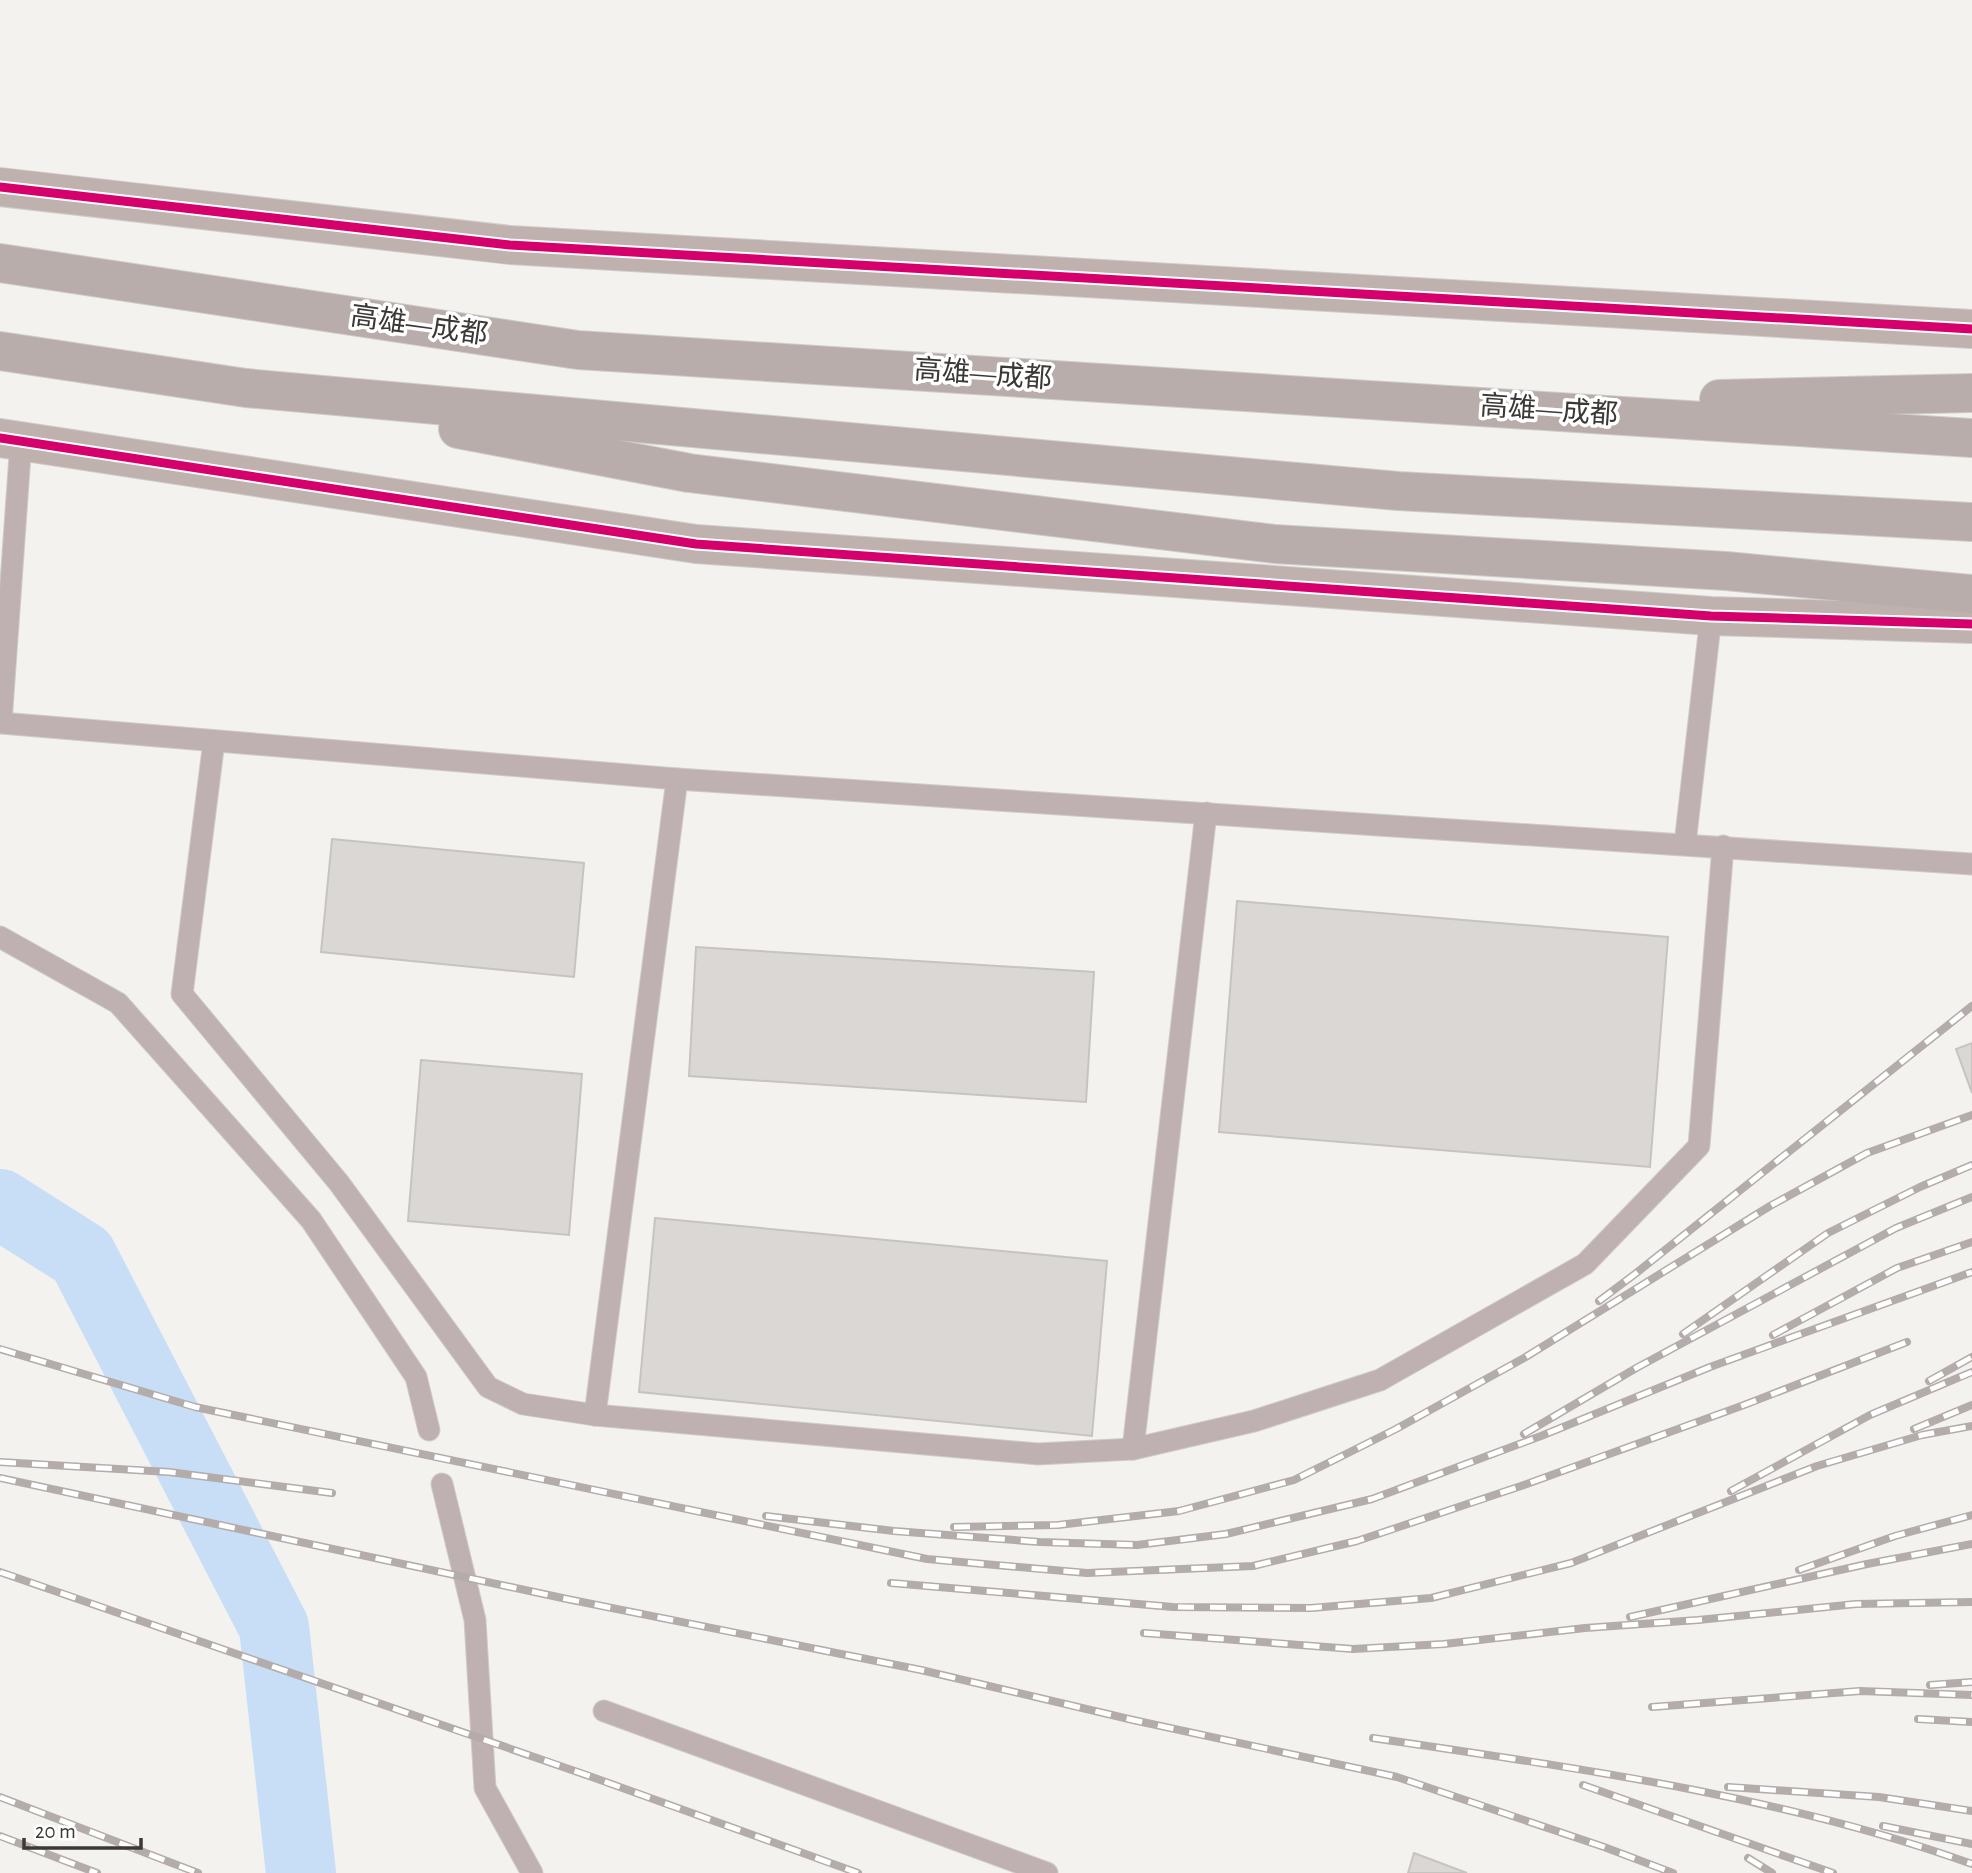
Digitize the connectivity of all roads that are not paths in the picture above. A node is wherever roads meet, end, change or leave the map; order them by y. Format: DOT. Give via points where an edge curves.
graph roads {
  1 [pos="0,187"];
  2 [pos="0,263"];
  3 [pos="1972,329"];
  4 [pos="0,351"];
  5 [pos="246,388"];
  6 [pos="1972,394"];
  7 [pos="1448,405"];
  8 [pos="1972,438"];
  9 [pos="10,440"];
  10 [pos="1972,522"];
  11 [pos="1972,594"];
  12 [pos="1712,616"];
  13 [pos="1972,624"];
  14 [pos="214,741"];
  15 [pos="677,779"];
  16 [pos="1206,813"];
  17 [pos="1685,844"];
  18 [pos="1723,846"];
  19 [pos="1972,864"];
  20 [pos="0,937"];
  21 [pos="595,1415"];
  22 [pos="429,1430"];
  23 [pos="1133,1449"];
  24 [pos="442,1484"];
  25 [pos="604,1711"];
  26 [pos="532,1873"];
  27 [pos="1047,1873"];
  1 -- 3 [label="street" via="510,244"];
  2 -- 7 [label="highway, 高雄—成都" via="578,349"];
  4 -- 5 [label="highway"];
  5 -- 10 [label="highway" via="1398,491"];
  5 -- 11 [label="highway" via="689,473 1275,544 1726,571"];
  6 -- 7 [label="highway"];
  7 -- 8 [label="highway, 高雄—成都"];
  9 -- 12 [label="street" via="696,544"];
  9 -- 14 [label="lane" via="1,723"];
  12 -- 13 [label="street"];
  12 -- 17 [label="lane"];
  14 -- 15 [label="lane"];
  14 -- 21 [label="lane" via="182,995 339,1183 488,1387 523,1404"];
  15 -- 16 [label="lane"];
  15 -- 21 [label="lane"];
  16 -- 17 [label="lane"];
  16 -- 23 [label="lane"];
  17 -- 18 [label="lane"];
  18 -- 19 [label="lane"];
  18 -- 23 [label="lane" via="1699,1146 1585,1264 1380,1380 1254,1421"];
  20 -- 22 [label="lane" via="118,1003 311,1220 416,1377"];
  21 -- 23 [label="lane" via="1038,1454"];
  24 -- 26 [label="lane" via="475,1620 485,1788"];
  25 -- 27 [label="lane"];
}
